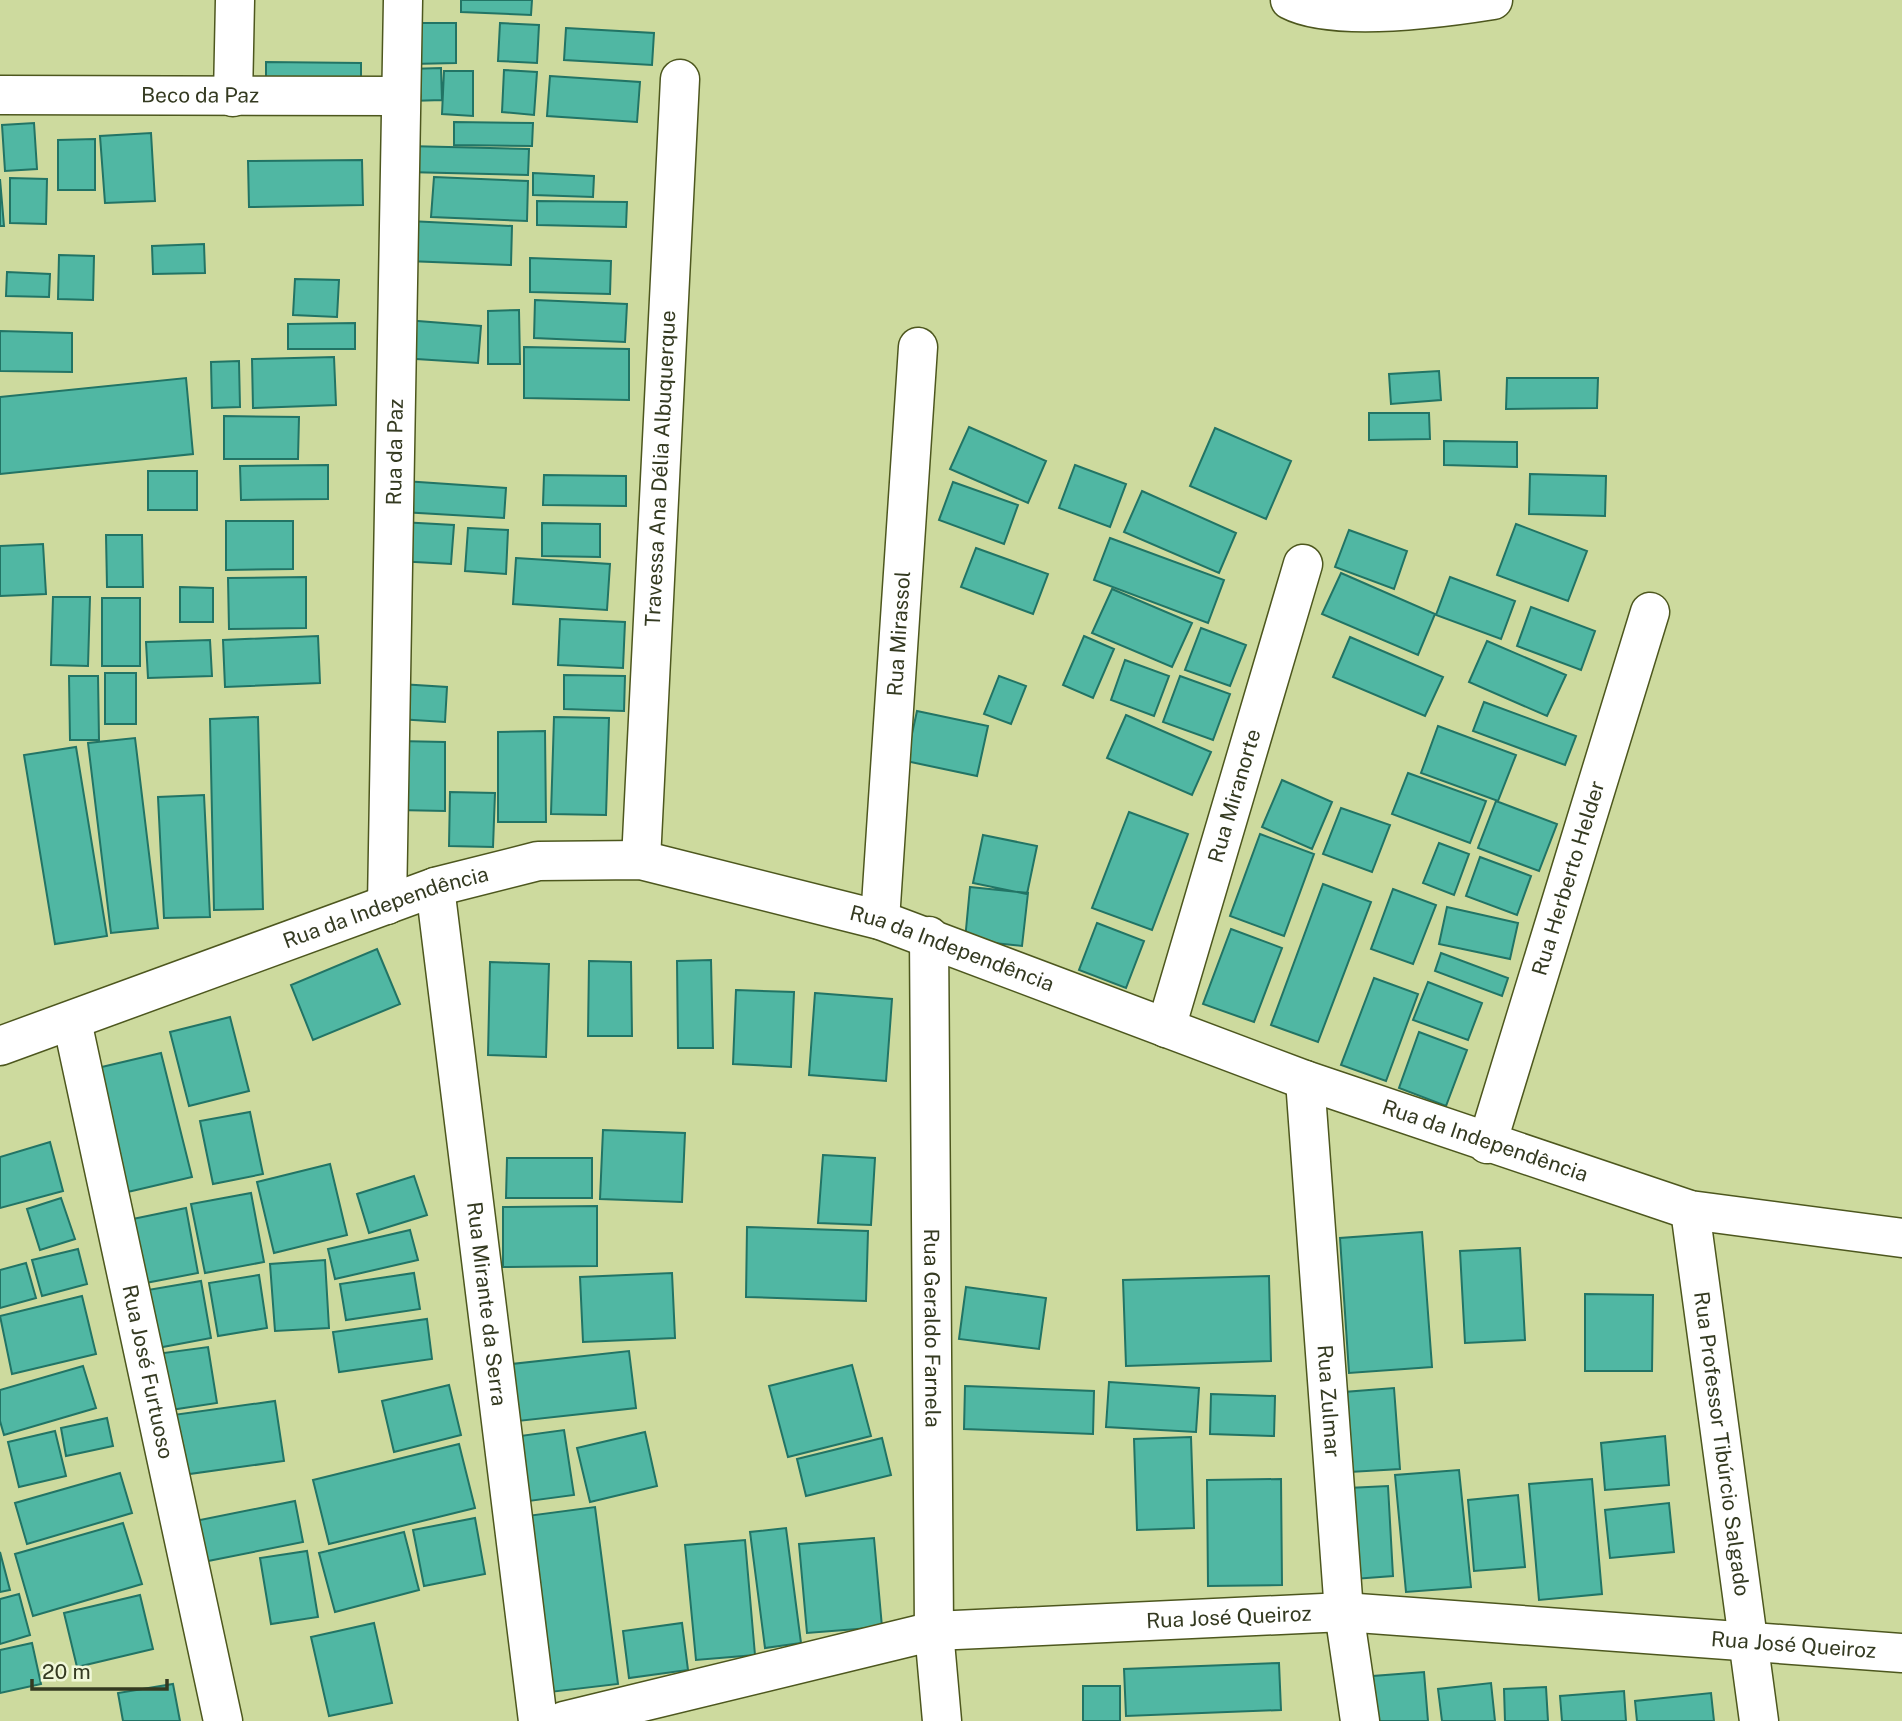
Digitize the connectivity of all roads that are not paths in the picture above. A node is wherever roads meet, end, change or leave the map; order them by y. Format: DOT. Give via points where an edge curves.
graph roads {
  1 [pos="235,0"];
  2 [pos="403,0"];
  3 [pos="1290,0"];
  4 [pos="1493,0"];
  5 [pos="1446,4"];
  6 [pos="680,79"];
  7 [pos="0,95"];
  8 [pos="401,96"];
  9 [pos="233,97"];
  10 [pos="918,347"];
  11 [pos="1303,564"];
  12 [pos="1650,612"];
  13 [pos="641,860"];
  14 [pos="435,887"];
  15 [pos="387,905"];
  16 [pos="880,920"];
  17 [pos="929,936"];
  18 [pos="72,1021"];
  19 [pos="1166,1028"];
  20 [pos="0,1046"];
  21 [pos="1305,1080"];
  22 [pos="1487,1144"];
  23 [pos="1690,1210"];
  24 [pos="1902,1238"];
  25 [pos="1343,1612"];
  26 [pos="934,1630"];
  27 [pos="1746,1642"];
  28 [pos="1902,1653"];
  29 [pos="223,1721"];
  30 [pos="538,1721"];
  31 [pos="564,1721"];
  32 [pos="942,1721"];
  33 [pos="1360,1721"];
  34 [pos="1759,1721"];
  1 -- 9 [label="street"];
  2 -- 8 [label="street, Rua da Paz"];
  3 -- 5 [label="street" via="1302,6 1350,12"];
  4 -- 5 [label="street"];
  6 -- 13 [label="street, Travessa Ana Délia Albuquerque"];
  7 -- 9 [label="street, Beco da Paz"];
  8 -- 9 [label="street, Beco da Paz"];
  8 -- 15 [label="street, Rua da Paz"];
  10 -- 16 [label="street, Rua Mirassol"];
  11 -- 19 [label="street, Rua Miranorte"];
  12 -- 22 [label="street, Rua Herberto Helder"];
  13 -- 14 [label="street, Rua da Independência" via="538,861"];
  13 -- 16 [label="street, Rua da Independência"];
  14 -- 15 [label="street, Rua da Independência"];
  14 -- 30 [label="street, Rua Mirante da Serra"];
  15 -- 18 [label="street, Rua da Independência"];
  16 -- 17 [label="street, Rua da Independência"];
  17 -- 19 [label="street, Rua da Independência"];
  17 -- 26 [label="street, Rua Geraldo Farnela"];
  18 -- 20 [label="street, Rua da Independência"];
  18 -- 29 [label="street, Rua José Furtuoso"];
  19 -- 21 [label="street, Rua da Independência"];
  21 -- 22 [label="street, Rua da Independência"];
  21 -- 25 [label="street, Rua Zulmar"];
  22 -- 23 [label="street, Rua da Independência"];
  23 -- 24 [label="street, Rua da Independência"];
  23 -- 27 [label="street, Rua Professor Tibúrcio Salgado"];
  25 -- 26 [label="street, Rua José Queiroz"];
  25 -- 27 [label="street, Rua José Queiroz"];
  25 -- 33 [label="street, Rua Zulmar"];
  26 -- 31 [label="street, Rua José Queiroz"];
  26 -- 32 [label="street, Rua Geraldo Farnela"];
  27 -- 28 [label="street, Rua José Queiroz"];
  27 -- 34 [label="street, Rua Professor Tibúrcio Salgado"];
}
